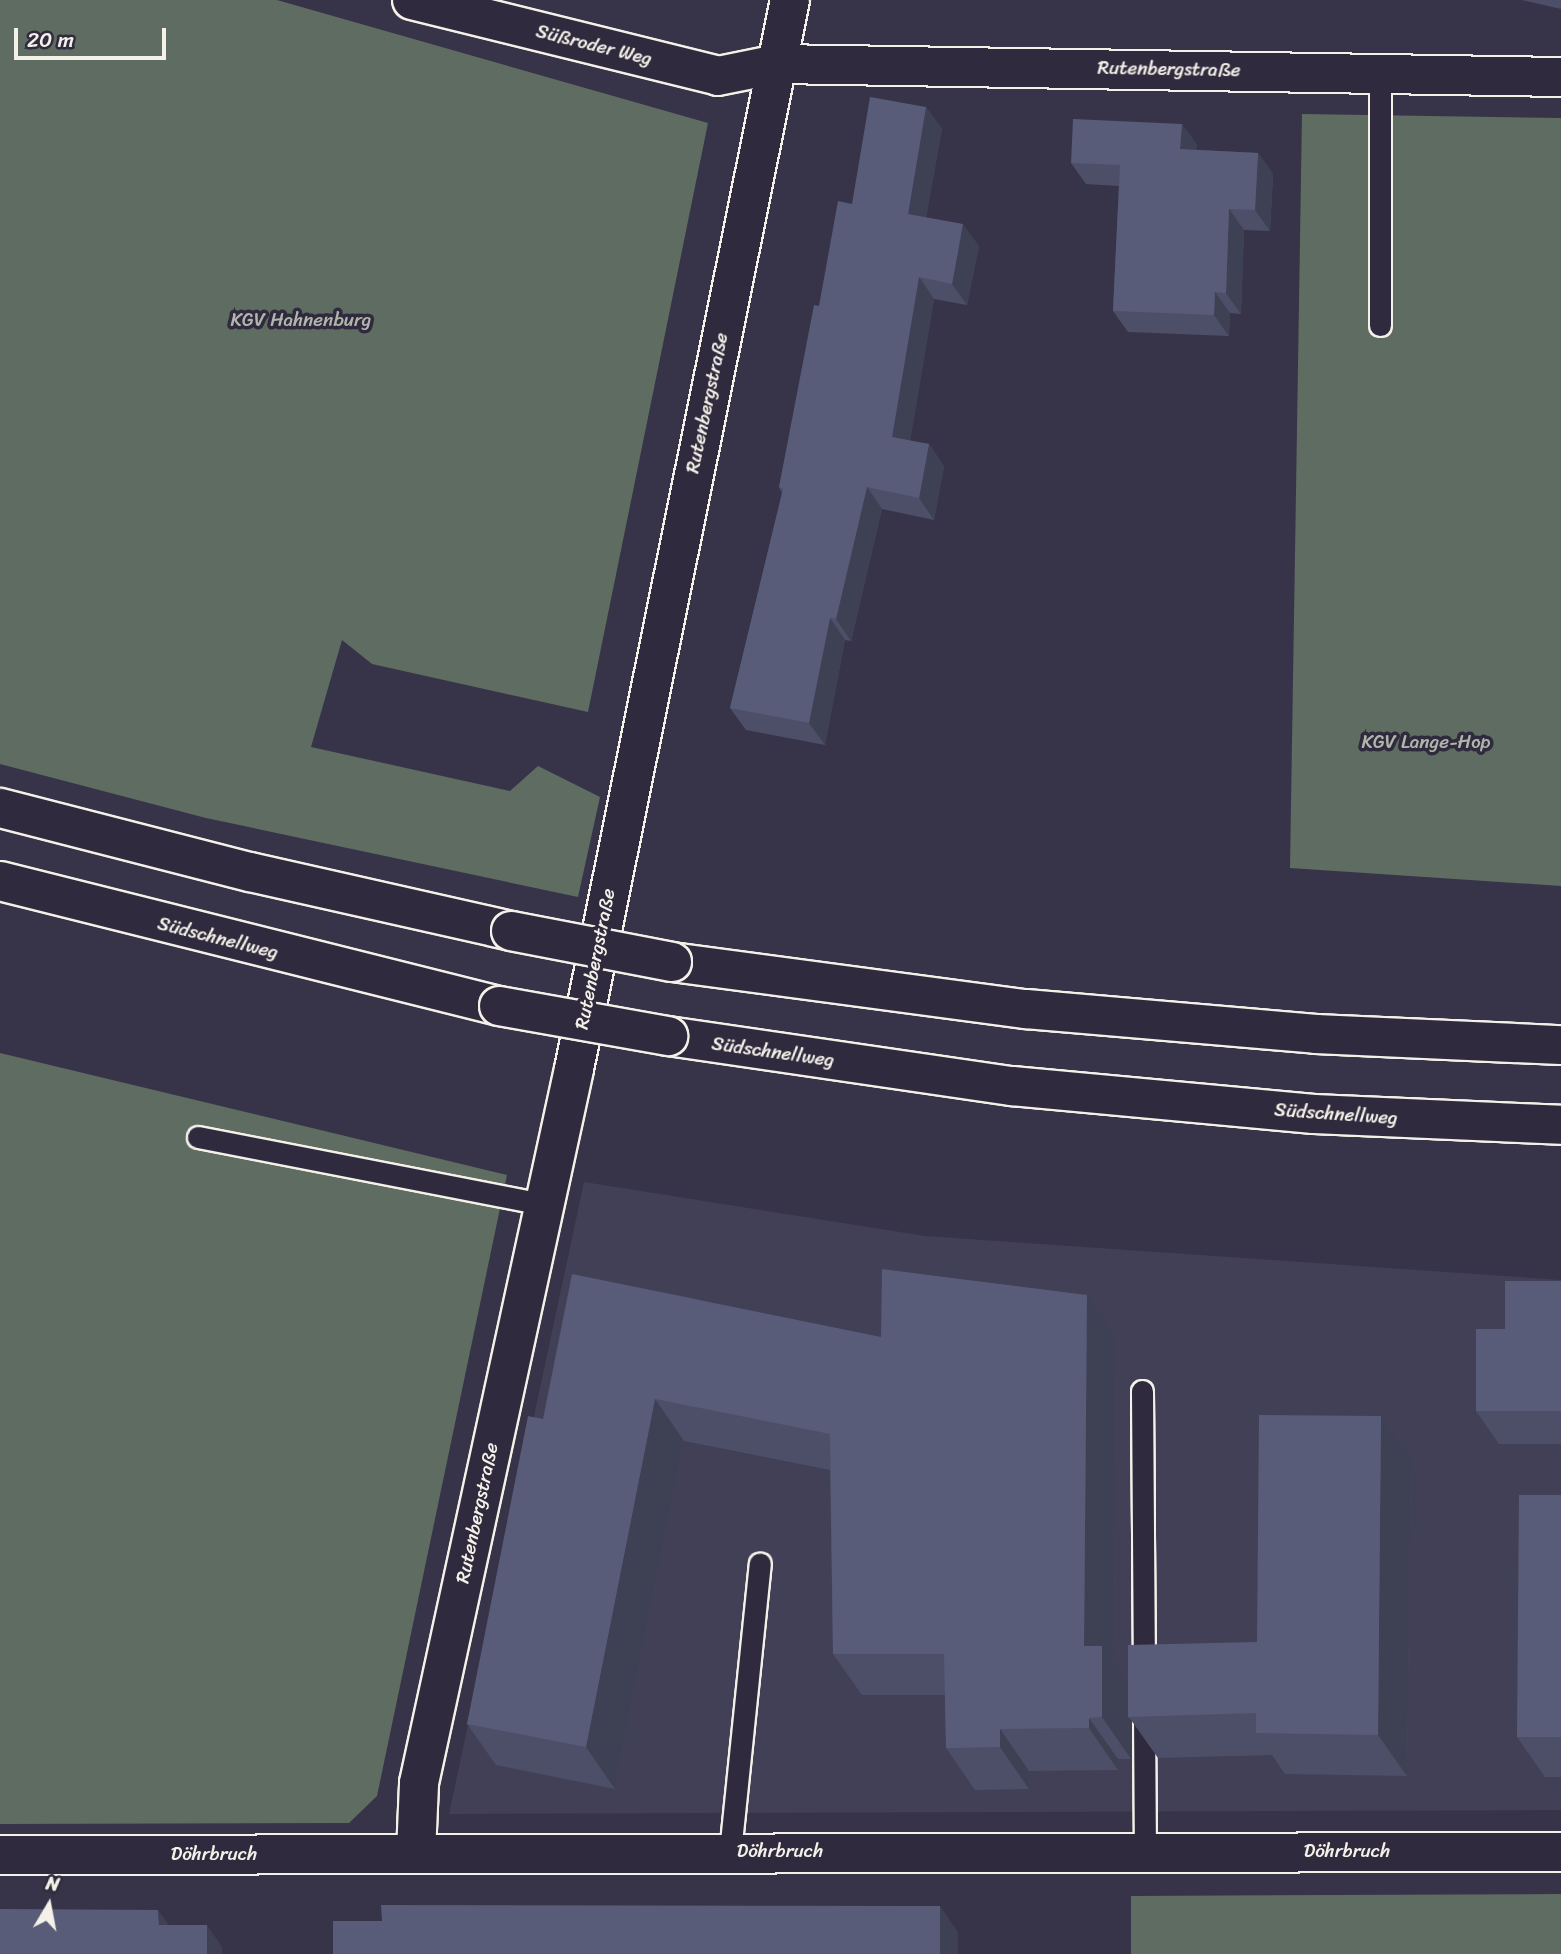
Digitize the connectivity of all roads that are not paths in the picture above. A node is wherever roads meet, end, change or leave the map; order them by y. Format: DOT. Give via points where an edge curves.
graph roads {
  1 [pos="412,0"];
  2 [pos="790,0"];
  3 [pos="776,64"];
  4 [pos="1380,72"];
  5 [pos="1561,76"];
  6 [pos="1380,325"];
  7 [pos="0,808"];
  8 [pos="0,881"];
  9 [pos="1561,1045"];
  10 [pos="1561,1125"];
  11 [pos="198,1137"];
  12 [pos="544,1205"];
  13 [pos="1142,1391"];
  14 [pos="760,1564"];
  15 [pos="1145,1850"];
  16 [pos="730,1852"];
  17 [pos="416,1853"];
  18 [pos="1561,1853"];
  19 [pos="0,1855"];
  1 -- 3 [label="main road, Süßroder Weg" via="718,76"];
  2 -- 3 [label="main road, Rutenbergstraße"];
  3 -- 4 [label="main road, Rutenbergstraße"];
  3 -- 12 [label="main road, Rutenbergstraße"];
  4 -- 5 [label="main road, Rutenbergstraße"];
  4 -- 6 [label="lane"];
  7 -- 9 [label="main road, bridge" via="250,872 672,962 1026,1009 1316,1034"];
  8 -- 10 [label="main road, Südschnellweg, bridge" via="499,1006 668,1037 1012,1086 1314,1114"];
  11 -- 12 [label="lane"];
  12 -- 17 [label="main road, Rutenbergstraße" via="419,1783"];
  13 -- 15 [label="lane"];
  14 -- 16 [label="lane"];
  15 -- 16 [label="main road, Döhrbruch"];
  15 -- 18 [label="main road, Döhrbruch"];
  16 -- 17 [label="main road, Döhrbruch"];
  17 -- 19 [label="main road, Döhrbruch"];
}
